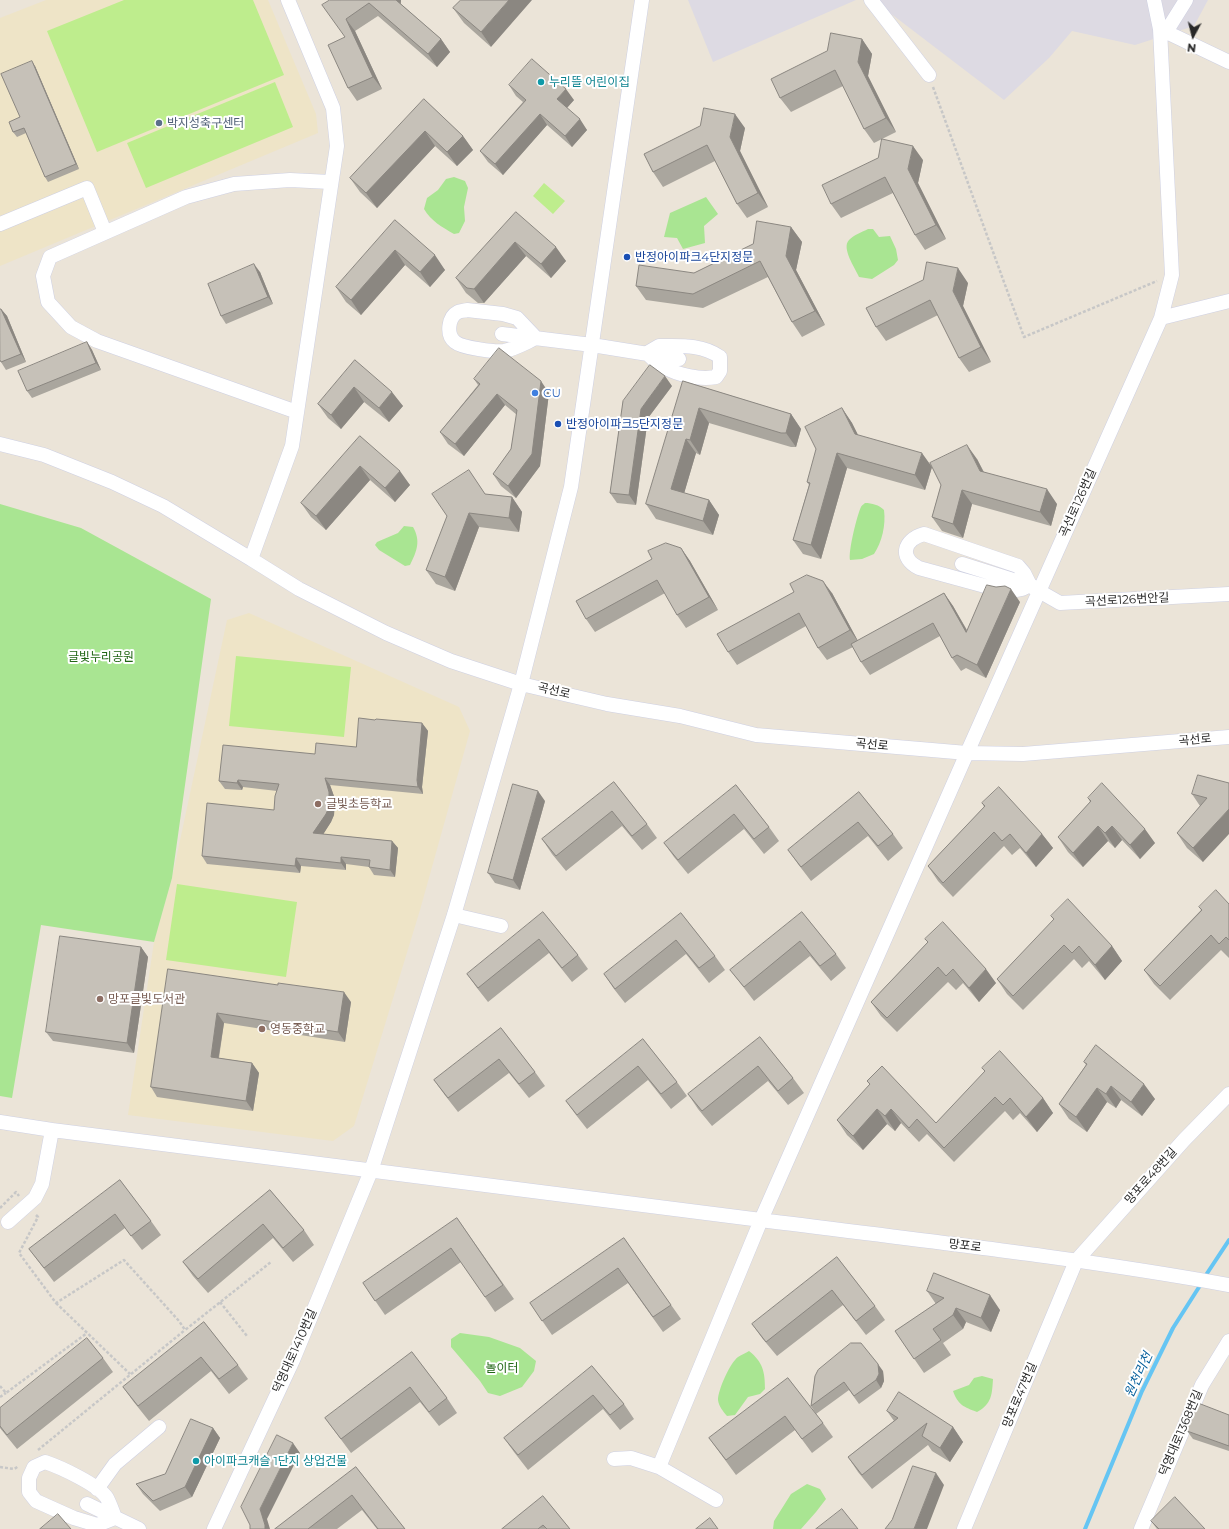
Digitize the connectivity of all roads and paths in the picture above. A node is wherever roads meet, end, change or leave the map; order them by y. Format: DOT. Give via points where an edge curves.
graph roads {
  1 [pos="288,0"];
  2 [pos="642,0"];
  3 [pos="871,0"];
  4 [pos="1154,0"];
  5 [pos="1186,0"];
  6 [pos="1163,31"];
  7 [pos="1229,62"];
  8 [pos="928,75"];
  9 [pos="330,182"];
  10 [pos="0,224"];
  11 [pos="106,232"];
  12 [pos="1172,275"];
  13 [pos="1229,301"];
  14 [pos="1161,318"];
  15 [pos="502,334"];
  16 [pos="536,338"];
  17 [pos="592,345"];
  18 [pos="679,359"];
  19 [pos="297,412"];
  20 [pos="0,444"];
  21 [pos="251,560"];
  22 [pos="962,564"];
  23 [pos="1036,588"];
  24 [pos="1229,594"];
  25 [pos="521,684"];
  26 [pos="1229,737"];
  27 [pos="967,753"];
  28 [pos="454,915"];
  29 [pos="501,926"];
  30 [pos="1229,1094"];
  31 [pos="0,1122"];
  32 [pos="52,1130"];
  33 [pos="371,1171"];
  34 [pos="27,1205"];
  35 [pos="0,1208"];
  36 [pos="761,1220"];
  37 [pos="8,1222"];
  38 [pos="1076,1261"];
  39 [pos="271,1262"];
  40 [pos="1229,1285"];
  41 [pos="220,1302"];
  42 [pos="56,1303"];
  43 [pos="185,1330"];
  44 [pos="87,1333"];
  45 [pos="247,1336"];
  46 [pos="1229,1341"];
  47 [pos="130,1374"];
  48 [pos="0,1386"];
  49 [pos="6,1393"];
  50 [pos="0,1398"];
  51 [pos="159,1427"];
  52 [pos="33,1454"];
  53 [pos="614,1459"];
  54 [pos="21,1464"];
  55 [pos="0,1467"];
  56 [pos="659,1467"];
  57 [pos="97,1489"];
  58 [pos="716,1500"];
  59 [pos="87,1504"];
  60 [pos="115,1518"];
  61 [pos="139,1529"];
  62 [pos="214,1529"];
  63 [pos="964,1529"];
  64 [pos="1141,1529"];
  1 -- 9 [label="street" via="333,108 337,146"];
  2 -- 17 [label="street, 덕영대로1410번길"];
  3 -- 8 [label="street"];
  4 -- 6 [label="street, 곡선로126번길"];
  5 -- 6 [label="street"];
  6 -- 7 [label="street"];
  6 -- 12 [label="street, 곡선로126번길"];
  8 -- 12 [label="path" via="1024,337"];
  9 -- 11 [label="street" via="290,180 234,184 186,197"];
  9 -- 19 [label="street"];
  10 -- 11 [label="street" via="87,188"];
  11 -- 19 [label="street" via="50,257 43,276 48,302 71,327 97,341"];
  12 -- 14 [label="street, 곡선로126번길"];
  13 -- 14 [label="street"];
  14 -- 23 [label="street, 곡선로126번길"];
  15 -- 16 [label="street"];
  16 -- 16 [label="street" via="502,351 464,347 451,337 449,328 451,318 458,312 467,310 503,314 517,318"];
  16 -- 17 [label="street"];
  17 -- 18 [label="street"];
  17 -- 25 [label="street, 덕영대로1410번길" via="571,487"];
  19 -- 21 [label="street" via="292,446"];
  20 -- 21 [label="street, 곡선로" via="44,455 112,482 163,506"];
  21 -- 25 [label="street, 곡선로" via="299,589 386,633 451,661"];
  22 -- 23 [label="street, 곡선로126번안길"];
  23 -- 23 [label="street" via="1007,592 919,568 908,560 906,549 912,540 924,534 1018,566"];
  23 -- 24 [label="street, 곡선로126번안길" via="1060,603"];
  23 -- 27 [label="street, 곡선로126번길"];
  25 -- 27 [label="street, 곡선로" via="607,704 680,716 756,735"];
  25 -- 28 [label="street, 덕영대로1410번길"];
  26 -- 27 [label="street, 곡선로" via="1023,754"];
  27 -- 36 [label="street, 곡선로126번길"];
  28 -- 29 [label="street"];
  28 -- 33 [label="street, 덕영대로1410번길"];
  30 -- 38 [label="street, 망포로48번길" via="1184,1140"];
  31 -- 32 [label="street, 망포로"];
  32 -- 33 [label="street, 망포로"];
  32 -- 34 [label="street" via="42,1184 35,1198"];
  33 -- 36 [label="street, 망포로"];
  33 -- 62 [label="street, 덕영대로1410번길" via="292,1360"];
  34 -- 35 [label="path" via="16,1192"];
  34 -- 37 [label="street"];
  34 -- 42 [label="path" via="38,1217 18,1253"];
  36 -- 38 [label="street, 망포로"];
  36 -- 56 [label="street, 곡선로126번길"];
  38 -- 40 [label="street, 망포로"];
  38 -- 63 [label="street, 망포로47번길"];
  39 -- 41 [label="path"];
  41 -- 43 [label="path"];
  41 -- 45 [label="path"];
  42 -- 43 [label="path" via="124,1260"];
  42 -- 44 [label="path"];
  43 -- 47 [label="path"];
  44 -- 47 [label="path"];
  44 -- 49 [label="path"];
  46 -- 64 [label="street, 덕영대로1368번길" via="1202,1385"];
  47 -- 52 [label="path"];
  48 -- 49 [label="path"];
  49 -- 50 [label="path"];
  51 -- 57 [label="street" via="116,1464"];
  53 -- 56 [label="street" via="631,1458"];
  54 -- 55 [label="path" via="14,1469"];
  56 -- 58 [label="street"];
  57 -- 60 [label="street" via="106,1497"];
  57 -- 60 [label="street" via="60,1467 45,1462 34,1467 29,1478 29,1492 42,1504 97,1525"];
  59 -- 60 [label="street"];
  60 -- 61 [label="street"];
}
